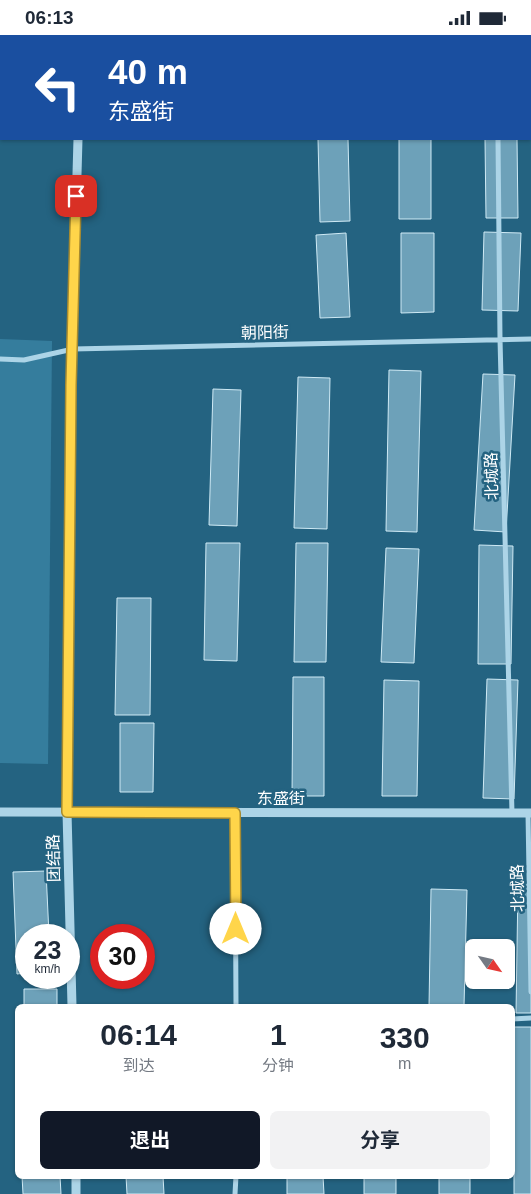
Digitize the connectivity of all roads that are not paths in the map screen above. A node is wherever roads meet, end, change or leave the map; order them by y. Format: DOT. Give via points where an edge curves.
graph roads {
  1 [pos="78,140"];
  2 [pos="498,140"];
  3 [pos="500,339"];
  4 [pos="531,339"];
  5 [pos="73,349"];
  6 [pos="0,359"];
  7 [pos="0,812"];
  8 [pos="67,812"];
  9 [pos="235,813"];
  10 [pos="512,813"];
  11 [pos="530,813"];
  12 [pos="531,992"];
  13 [pos="72,1004"];
  14 [pos="236,1004"];
  15 [pos="531,1018"];
  16 [pos="515,1019"];
  17 [pos="76,1179"];
  18 [pos="236,1179"];
  19 [pos="76,1194"];
  20 [pos="235,1194"];
  1 -- 5 [label="street, 团结路"];
  2 -- 3 [label="street, 北城路"];
  3 -- 4 [label="street, 朝阳街"];
  3 -- 5 [label="street, 朝阳街"];
  3 -- 10 [label="street, 北城路"];
  5 -- 6 [label="street, 朝阳街" via="24,360"];
  5 -- 8 [label="street, 团结路"];
  7 -- 8 [label="street, 东盛街"];
  8 -- 9 [label="street, 东盛街"];
  8 -- 13 [label="street, 团结路"];
  9 -- 10 [label="street, 东盛街"];
  9 -- 14 [label="street"];
  10 -- 11 [label="street, 东盛街"];
  11 -- 12 [label="street, 北城路"];
  15 -- 16 [label="street"];
  17 -- 19 [label="street"];
  18 -- 20 [label="street"];
}
